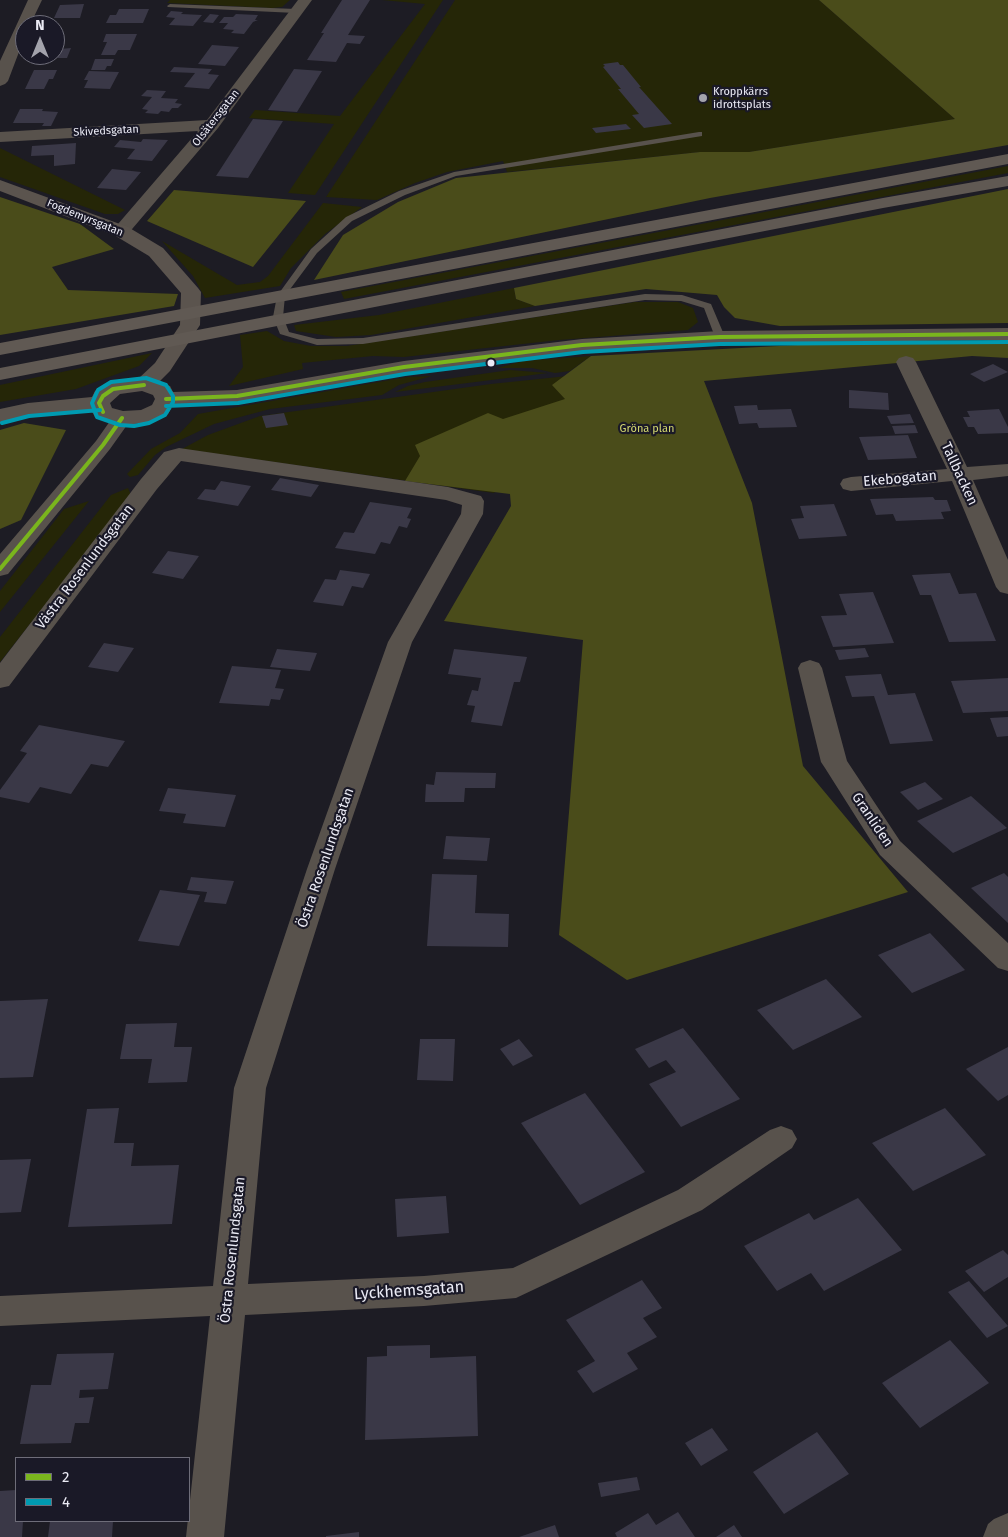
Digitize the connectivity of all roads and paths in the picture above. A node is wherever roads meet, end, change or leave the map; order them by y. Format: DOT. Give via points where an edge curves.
graph roads {
  1 [pos="35,0"];
  2 [pos="300,5"];
  3 [pos="170,6"];
  4 [pos="28,15"];
  5 [pos="0,41"];
  6 [pos="15,42"];
  7 [pos="0,81"];
  8 [pos="212,125"];
  9 [pos="699,134"];
  10 [pos="0,136"];
  11 [pos="1008,159"];
  12 [pos="1008,181"];
  13 [pos="0,184"];
  14 [pos="121,231"];
  15 [pos="1008,334"];
  16 [pos="720,337"];
  17 [pos="0,349"];
  18 [pos="906,362"];
  19 [pos="0,374"];
  20 [pos="144,385"];
  21 [pos="166,400"];
  22 [pos="100,403"];
  23 [pos="0,416"];
  24 [pos="122,418"];
  25 [pos="172,457"];
  26 [pos="1008,470"];
  27 [pos="960,474"];
  28 [pos="851,484"];
  29 [pos="0,569"];
  30 [pos="1008,586"];
  31 [pos="810,668"];
  32 [pos="0,680"];
  33 [pos="1008,960"];
  34 [pos="781,1139"];
  35 [pos="227,1301"];
  36 [pos="0,1311"];
  37 [pos="1008,1532"];
  38 [pos="205,1537"];
  39 [pos="1002,1537"];
  1 -- 4 [label="street"];
  2 -- 3 [label="lane"];
  2 -- 8 [label="street, Olsätersgatan"];
  5 -- 6 [label="street"];
  6 -- 7 [label="street"];
  8 -- 10 [label="street, Skivedsgatan"];
  8 -- 14 [label="street, Olsätersgatan"];
  9 -- 16 [label="lane" via="454,174 402,193 349,219 314,251 281,296 278,317 285,334 317,342 364,340 645,296 682,298 708,306"];
  11 -- 17 [label="highway"];
  12 -- 19 [label="highway"];
  13 -- 14 [label="street, Fogdemyrsgatan"];
  14 -- 20 [label="street, Fogdemyrsgatan" via="156,252 191,292 190,325 163,367"];
  15 -- 16 [label="street"];
  16 -- 21 [label="street" via="582,345 404,367 237,396"];
  18 -- 27 [label="street, Tallbacken"];
  20 -- 21 [label="street" via="162,391"];
  20 -- 22 [label="street" via="113,389 103,396"];
  21 -- 24 [label="street" via="160,409 146,416"];
  22 -- 23 [label="street" via="28,409"];
  22 -- 24 [label="street" via="103,412"];
  24 -- 29 [label="street" via="104,445"];
  25 -- 32 [label="street, Västra Rosenlundsgatan"];
  25 -- 35 [label="street, Östra Rosenlundsgatan" via="179,454 473,500 472,514 400,642 320,869 250,1088"];
  26 -- 27 [label="street, Ekebogatan"];
  27 -- 28 [label="street, Ekebogatan"];
  27 -- 30 [label="street, Tallbacken"];
  31 -- 33 [label="street, Granliden" via="834,762 890,848"];
  34 -- 35 [label="street, Lyckhemsgatan" via="690,1200 516,1283"];
  35 -- 36 [label="street, Lyckhemsgatan"];
  35 -- 38 [label="street, Östra Rosenlundsgatan"];
  37 -- 39 [label="street"];
}
